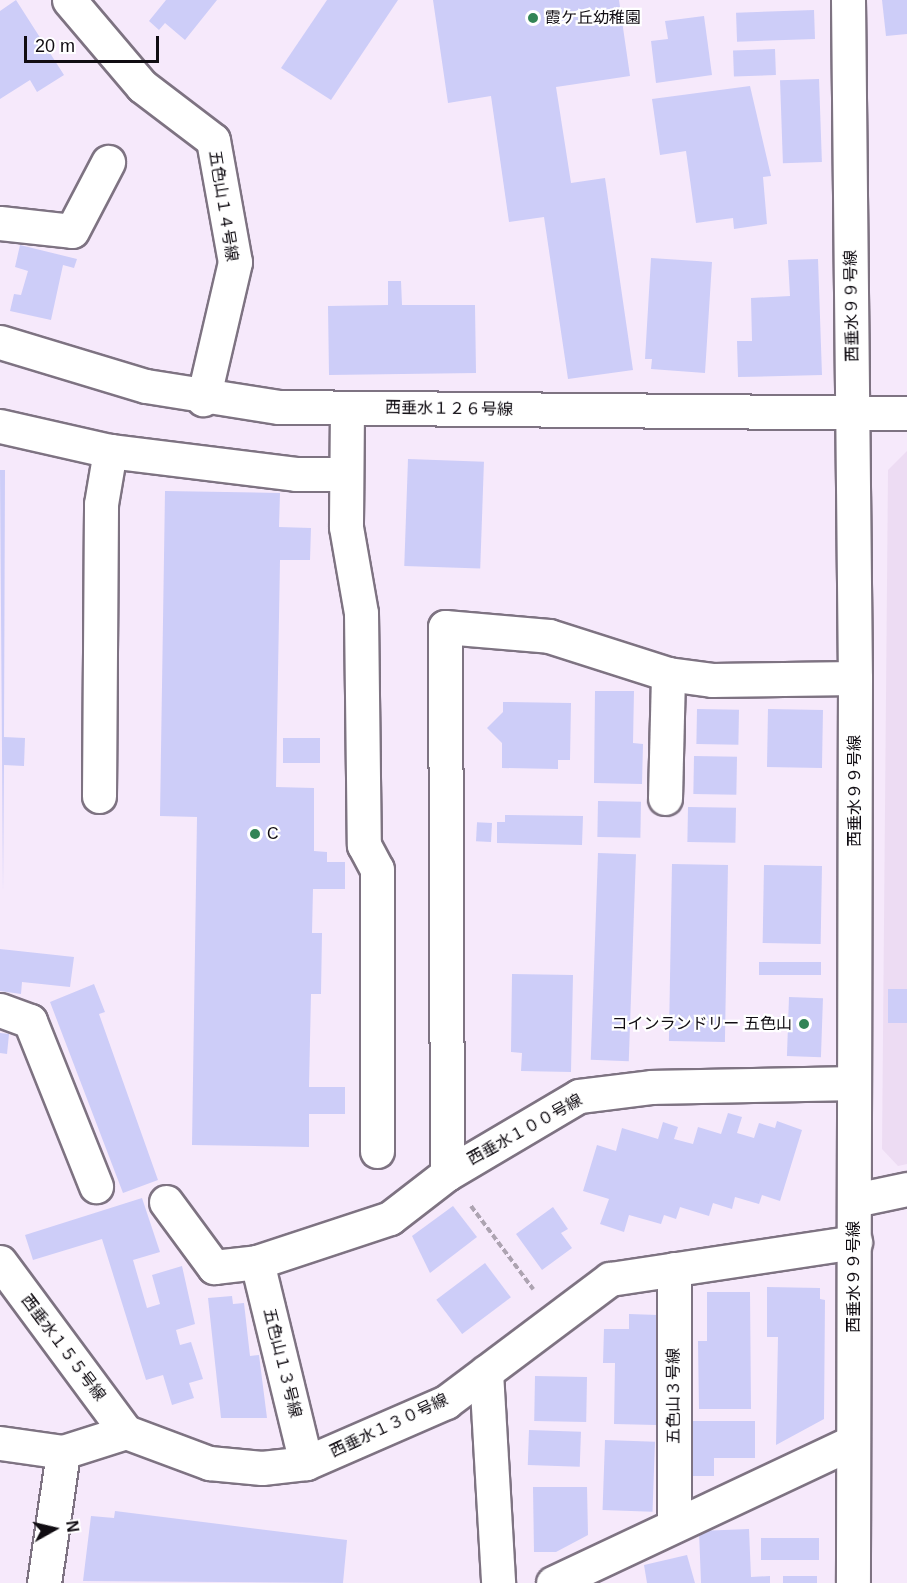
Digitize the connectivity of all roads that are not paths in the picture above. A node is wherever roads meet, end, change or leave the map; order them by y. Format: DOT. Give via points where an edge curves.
graph roads {
  1 [pos="69,0"];
  2 [pos="848,0"];
  3 [pos="108,162"];
  4 [pos="0,223"];
  5 [pos="0,342"];
  6 [pos="203,399"];
  7 [pos="347,408"];
  8 [pos="854,413"];
  9 [pos="907,414"];
  10 [pos="0,426"];
  11 [pos="110,450"];
  12 [pos="345,474"];
  13 [pos="668,674"];
  14 [pos="855,678"];
  15 [pos="99,796"];
  16 [pos="665,798"];
  17 [pos="0,1010"];
  18 [pos="854,1083"];
  19 [pos="377,1151"];
  20 [pos="447,1174"];
  21 [pos="96,1186"];
  22 [pos="907,1189"];
  23 [pos="855,1200"];
  24 [pos="166,1202"];
  25 [pos="855,1242"];
  26 [pos="0,1262"];
  27 [pos="257,1262"];
  28 [pos="674,1269"];
  29 [pos="486,1372"];
  30 [pos="126,1432"];
  31 [pos="853,1442"];
  32 [pos="0,1443"];
  33 [pos="63,1452"];
  34 [pos="306,1463"];
  35 [pos="674,1522"];
  36 [pos="44,1583"];
  37 [pos="498,1583"];
  38 [pos="553,1583"];
  39 [pos="852,1583"];
  1 -- 6 [label="street, 五色山１４号線" via="142,86 213,140 235,262"];
  2 -- 8 [label="street, 西垂水９９号線"];
  3 -- 4 [label="street" via="72,231"];
  5 -- 6 [label="street, 西垂水１２６号線"];
  6 -- 7 [label="street, 西垂水１２６号線"];
  7 -- 8 [label="street, 西垂水１２６号線"];
  7 -- 12 [label="street"];
  8 -- 9 [label="street, 西垂水１２６号線"];
  8 -- 14 [label="street, 西垂水９９号線"];
  10 -- 11 [label="street"];
  11 -- 12 [label="street" via="296,474"];
  11 -- 15 [label="street" via="101,504"];
  12 -- 19 [label="street" via="346,527 361,613 364,845 377,869"];
  13 -- 14 [label="street" via="711,680"];
  13 -- 16 [label="street"];
  13 -- 20 [label="street" via="549,636 445,627"];
  14 -- 18 [label="street, 西垂水９９号線"];
  17 -- 21 [label="street" via="30,1021"];
  18 -- 20 [label="street, 西垂水１００号線" via="652,1087 579,1096"];
  18 -- 23 [label="street, 西垂水９９号線"];
  20 -- 27 [label="street, 西垂水１００号線" via="390,1218"];
  22 -- 23 [label="street"];
  23 -- 25 [label="street, 西垂水９９号線"];
  24 -- 27 [label="street, 西垂水１００号線" via="214,1267"];
  25 -- 28 [label="street, 西垂水１３０号線"];
  25 -- 31 [label="street, 西垂水９９号線"];
  26 -- 30 [label="street, 西垂水１５５号線"];
  27 -- 34 [label="street, 五色山１３号線"];
  28 -- 29 [label="street, 西垂水１３０号線" via="610,1279 554,1316"];
  28 -- 35 [label="street, 五色山３号線"];
  29 -- 34 [label="street, 西垂水１３０号線" via="446,1402"];
  29 -- 37 [label="street"];
  30 -- 33 [label="street"];
  30 -- 34 [label="street, 西垂水１３０号線" via="209,1462 262,1468"];
  31 -- 35 [label="street"];
  31 -- 39 [label="street, 西垂水９９号線"];
  32 -- 33 [label="street"];
  33 -- 36 [label="street"];
  35 -- 38 [label="street"];
}
